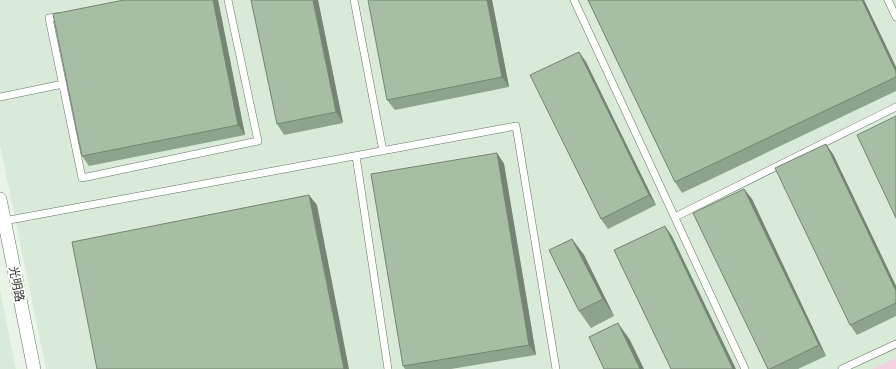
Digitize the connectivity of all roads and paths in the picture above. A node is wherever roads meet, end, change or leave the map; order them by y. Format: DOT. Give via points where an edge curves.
graph roads {
  1 [pos="228,0"];
  2 [pos="354,0"];
  3 [pos="574,0"];
  4 [pos="888,0"];
  5 [pos="70,14"];
  6 [pos="896,17"];
  7 [pos="63,84"];
  8 [pos="0,97"];
  9 [pos="896,107"];
  10 [pos="383,151"];
  11 [pos="356,156"];
  12 [pos="0,199"];
  13 [pos="674,216"];
  14 [pos="4,221"];
  15 [pos="896,344"];
  16 [pos="34,369"];
  17 [pos="388,369"];
  18 [pos="556,369"];
  19 [pos="745,369"];
  20 [pos="842,369"];
  1 -- 7 [label="lane" via="258,141 82,178"];
  2 -- 10 [label="lane"];
  3 -- 13 [label="lane"];
  4 -- 6 [label="lane"];
  5 -- 7 [label="lane" via="49,18"];
  7 -- 8 [label="lane"];
  9 -- 13 [label="lane"];
  10 -- 11 [label="lane"];
  10 -- 18 [label="lane" via="516,126"];
  11 -- 14 [label="lane"];
  11 -- 17 [label="lane"];
  12 -- 14 [label="street, 光明路"];
  13 -- 19 [label="lane"];
  14 -- 16 [label="street, 光明路"];
  15 -- 20 [label="lane"];
}
